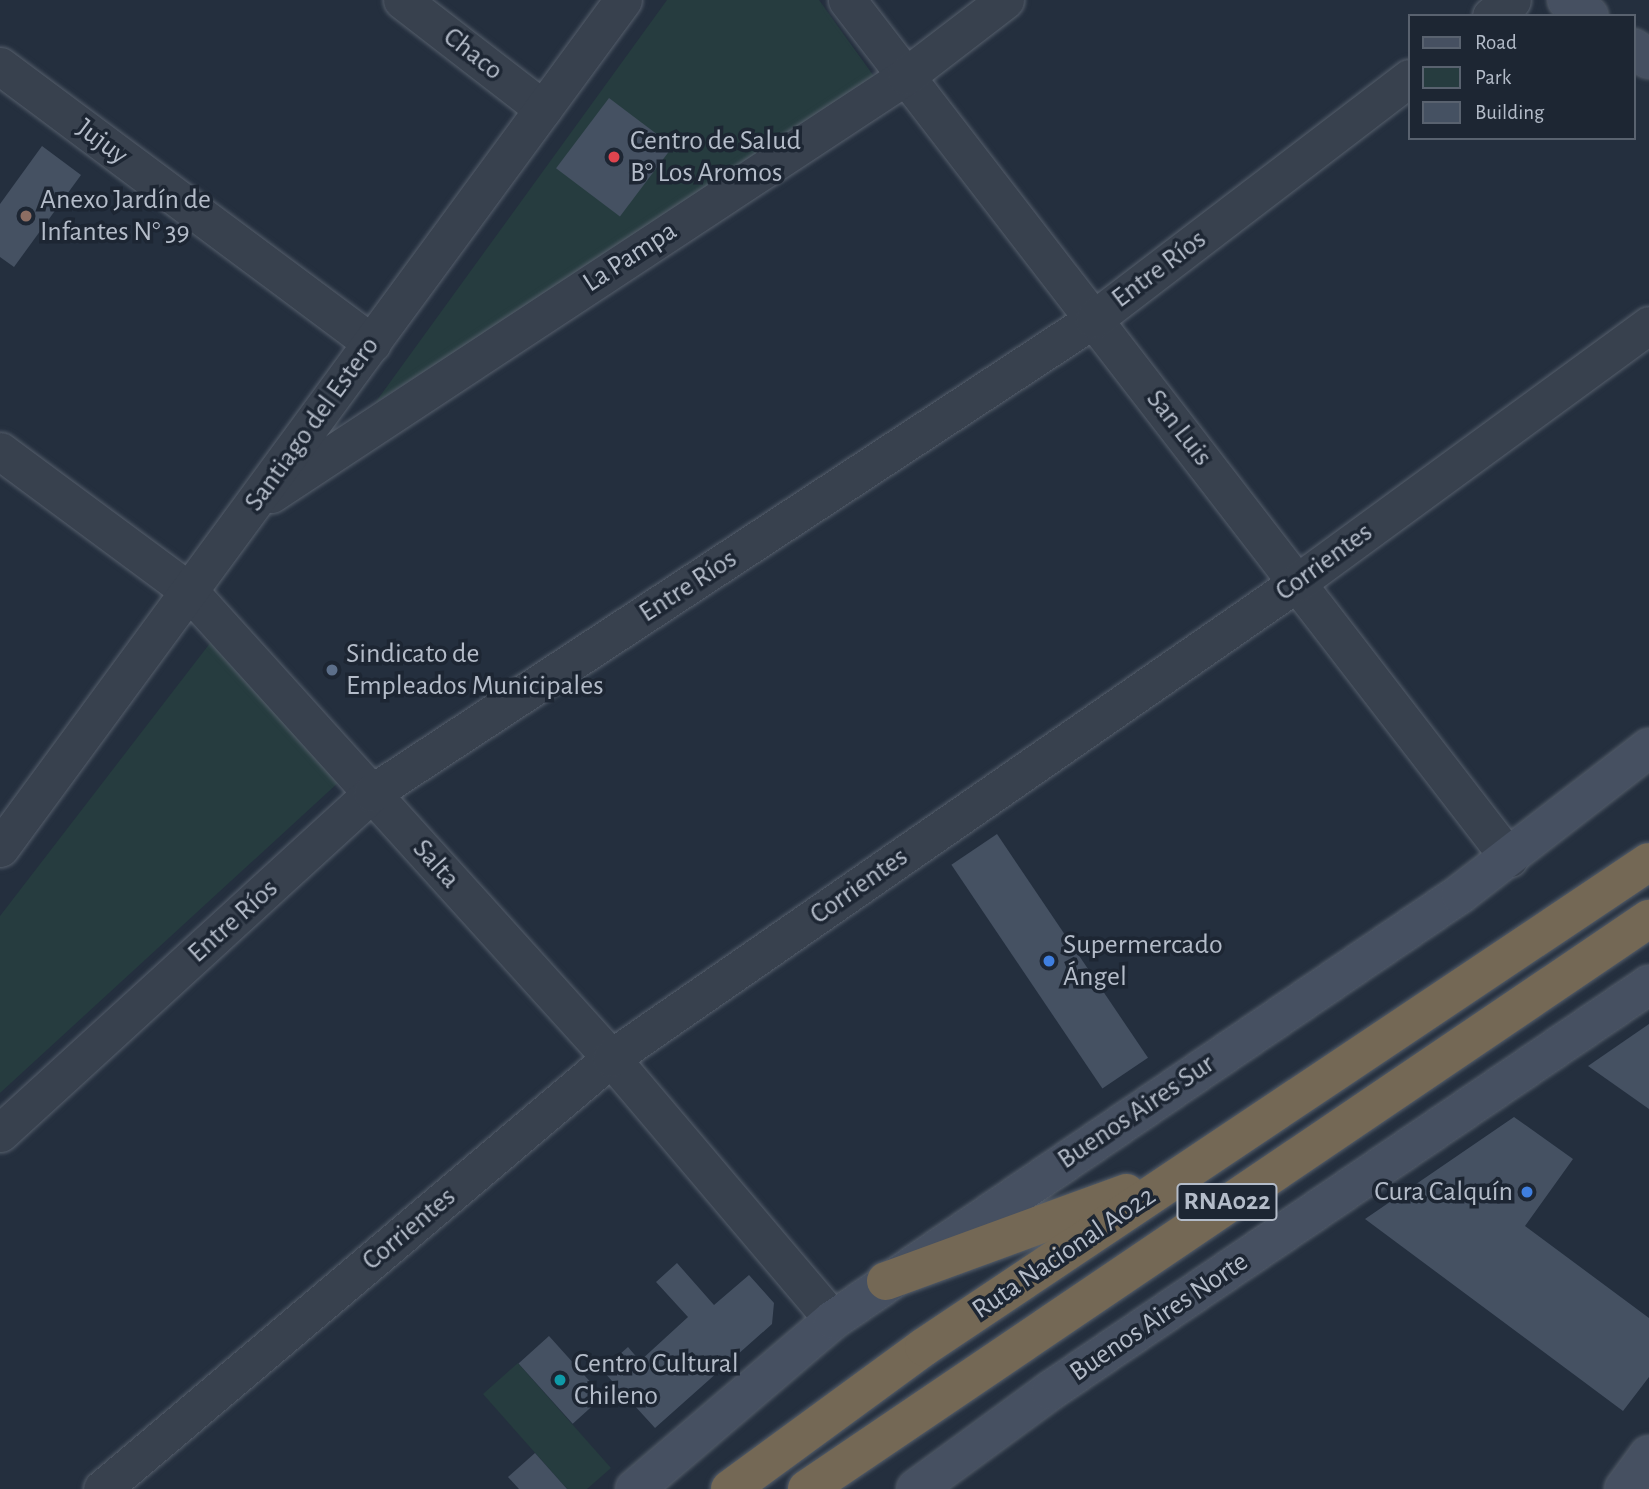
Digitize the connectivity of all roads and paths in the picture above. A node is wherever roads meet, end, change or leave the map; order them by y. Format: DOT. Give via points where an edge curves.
graph roads {
  1 [pos="402,0"];
  2 [pos="624,0"];
  3 [pos="847,0"];
  4 [pos="1005,0"];
  5 [pos="1512,0"];
  6 [pos="1567,0"];
  7 [pos="1494,14"];
  8 [pos="1586,14"];
  9 [pos="0,66"];
  10 [pos="905,76"];
  11 [pos="1408,79"];
  12 [pos="543,109"];
  13 [pos="1094,319"];
  14 [pos="1649,325"];
  15 [pos="372,343"];
  16 [pos="0,451"];
  17 [pos="251,507"];
  18 [pos="1298,582"];
  19 [pos="190,591"];
  20 [pos="1649,748"];
  21 [pos="372,793"];
  22 [pos="3,837"];
  23 [pos="1509,858"];
  24 [pos="1649,862"];
  25 [pos="1649,919"];
  26 [pos="1649,985"];
  27 [pos="611,1058"];
  28 [pos="0,1133"];
  29 [pos="1184,1172"];
  30 [pos="886,1281"];
  31 [pos="833,1320"];
  32 [pos="1649,1455"];
  33 [pos="102,1489"];
  34 [pos="635,1489"];
  35 [pos="730,1489"];
  36 [pos="807,1489"];
  37 [pos="916,1489"];
  38 [pos="1624,1489"];
  1 -- 12 [label="street, Chaco"];
  2 -- 12 [label="street, Santiago del Estero"];
  3 -- 10 [label="street, San Luis"];
  4 -- 10 [label="street, La Pampa"];
  5 -- 7 [label="street"];
  6 -- 8 [label="main road"];
  9 -- 15 [label="street, Jujuy"];
  10 -- 13 [label="street, San Luis"];
  10 -- 17 [label="street, La Pampa"];
  11 -- 13 [label="street, Entre Ríos"];
  12 -- 15 [label="street, Santiago del Estero"];
  13 -- 18 [label="street, San Luis"];
  13 -- 21 [label="street, Entre Ríos"];
  14 -- 18 [label="street, Corrientes"];
  15 -- 17 [label="street, Santiago del Estero"];
  16 -- 19 [label="street, Salta"];
  17 -- 19 [label="street, Santiago del Estero"];
  18 -- 23 [label="street, San Luis"];
  18 -- 27 [label="street, Corrientes"];
  19 -- 21 [label="street, Salta"];
  19 -- 22 [label="street, Santiago del Estero"];
  20 -- 23 [label="main road, Buenos Aires Sur"];
  21 -- 27 [label="street, Salta"];
  21 -- 28 [label="street, Entre Ríos"];
  23 -- 30 [label="main road, Buenos Aires Sur"];
  24 -- 29 [label="highway, Ruta Nacional A022 / RNA022"];
  25 -- 36 [label="highway, Ruta Nacional A022 / RNA022"];
  26 -- 37 [label="main road, Buenos Aires Norte" via="1062,1383"];
  27 -- 31 [label="street, Salta"];
  27 -- 33 [label="street, Corrientes"];
  29 -- 30 [label="highway"];
  29 -- 35 [label="highway, Ruta Nacional A022 / RNA022" via="836,1408"];
  30 -- 31 [label="main road, Buenos Aires Sur"];
  31 -- 34 [label="main road, Buenos Aires Sur"];
  32 -- 38 [label="main road"];
}
